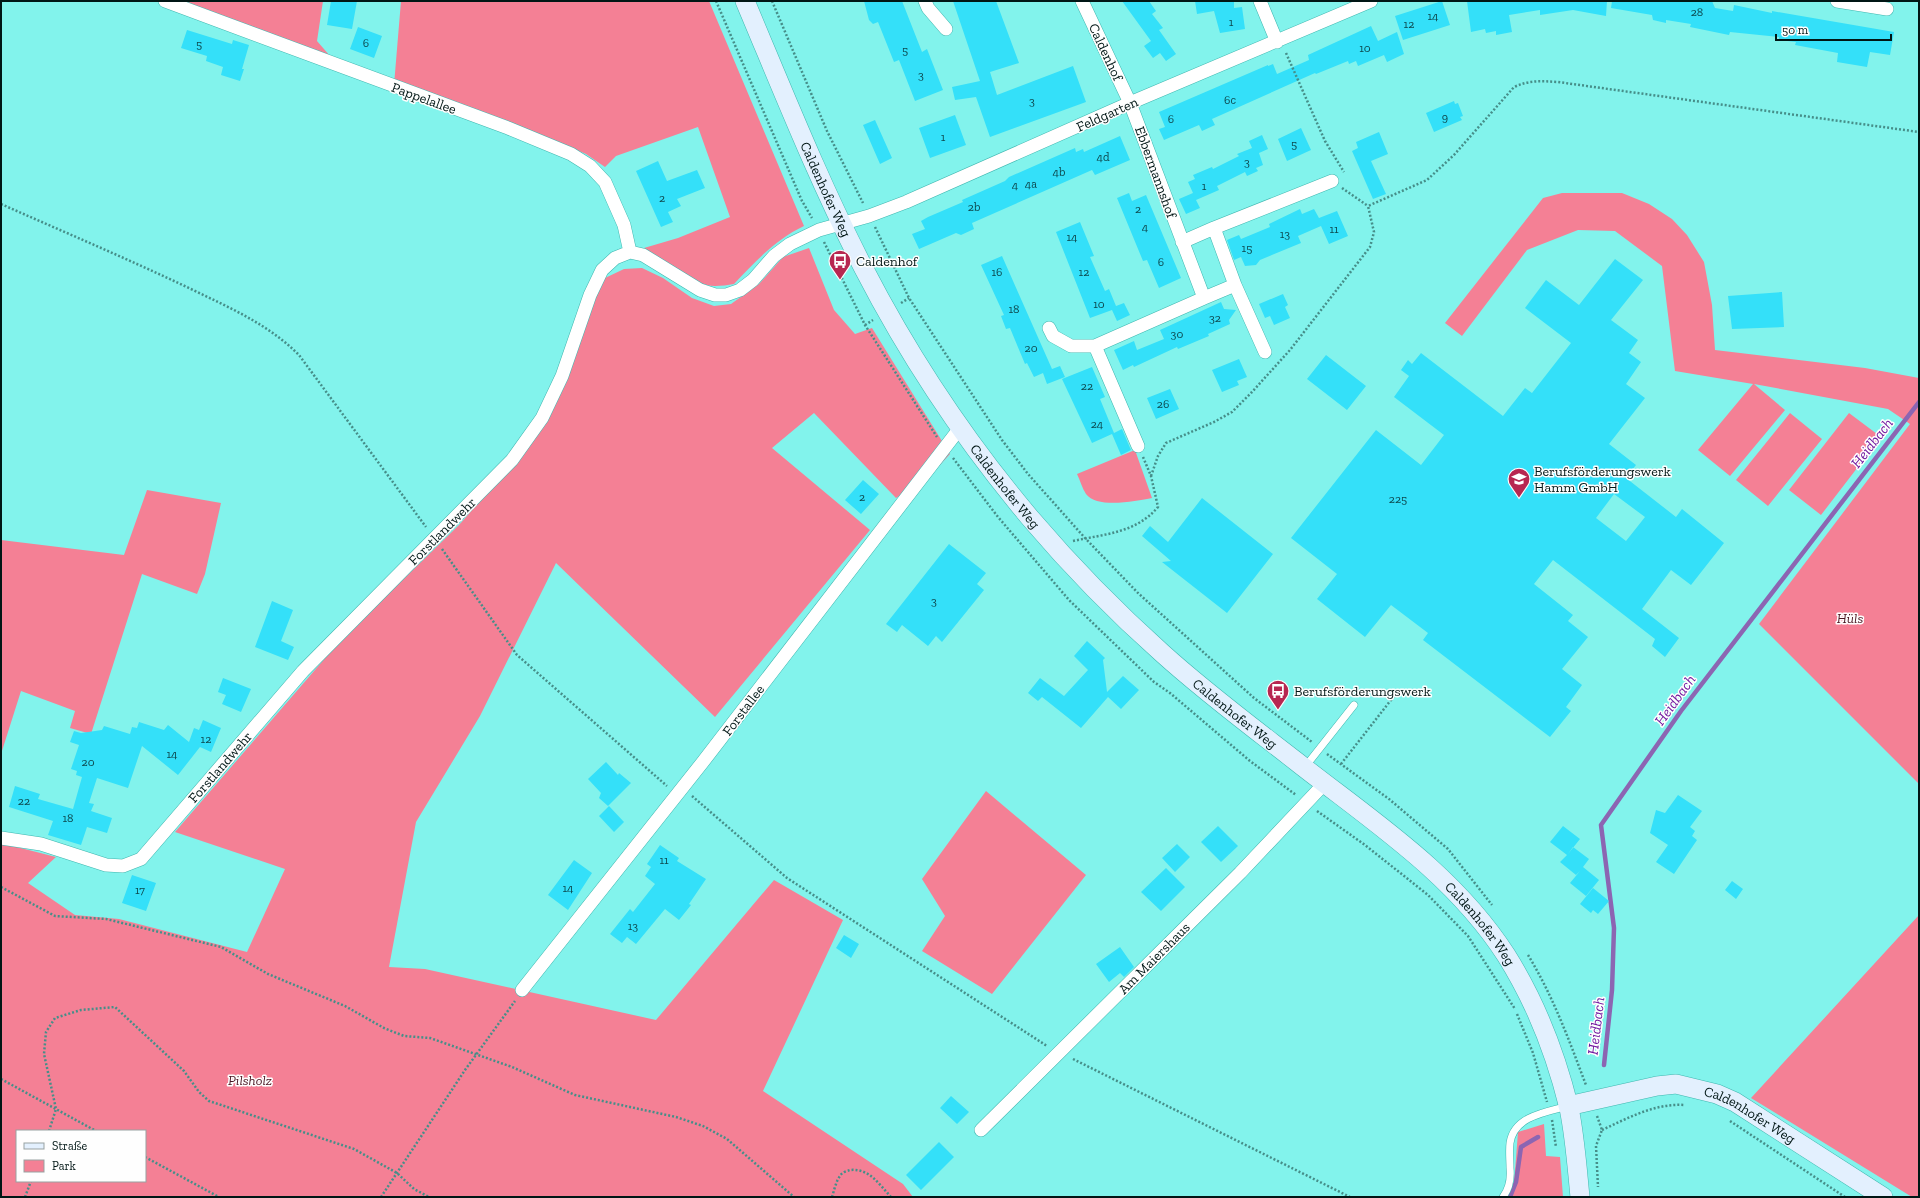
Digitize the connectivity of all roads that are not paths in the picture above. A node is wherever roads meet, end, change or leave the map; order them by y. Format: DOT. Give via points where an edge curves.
graph roads {
  1 [pos="165,1"];
  2 [pos="745,1"];
  3 [pos="925,1"];
  4 [pos="1082,1"];
  5 [pos="1260,1"];
  6 [pos="1371,1"];
  7 [pos="1837,1"];
  8 [pos="1887,9"];
  9 [pos="946,29"];
  10 [pos="1279,41"];
  11 [pos="1130,103"];
  12 [pos="1332,181"];
  13 [pos="842,225"];
  14 [pos="1214,228"];
  15 [pos="1182,242"];
  16 [pos="630,252"];
  17 [pos="1235,285"];
  18 [pos="1204,298"];
  19 [pos="1049,328"];
  20 [pos="1095,346"];
  21 [pos="1265,352"];
  22 [pos="960,428"];
  23 [pos="1138,446"];
  24 [pos="1354,704"];
  25 [pos="1304,768"];
  26 [pos="1325,783"];
  27 [pos="1,838"];
  28 [pos="522,990"];
  29 [pos="1568,1106"];
  30 [pos="981,1130"];
  31 [pos="1503,1197"];
  32 [pos="1580,1197"];
  33 [pos="1883,1197"];
  1 -- 16 [label="street, Pappelallee" via="508,128 571,154 590,166 605,182 624,226"];
  2 -- 13 [label="main road, Caldenhofer Weg"];
  3 -- 9 [label="street"];
  4 -- 11 [label="street, Caldenhof"];
  5 -- 10 [label="street"];
  6 -- 10 [label="street, Feldgarten"];
  7 -- 8 [label="street"];
  10 -- 11 [label="street, Feldgarten"];
  11 -- 13 [label="street, Feldgarten" via="962,178"];
  11 -- 15 [label="street, Ebbermannshof"];
  12 -- 14 [label="street"];
  13 -- 16 [label="street" via="819,230 790,244 774,256 753,280 740,290 726,295 715,295 700,290 643,255"];
  13 -- 22 [label="main road, Caldenhofer Weg" via="905,343"];
  14 -- 15 [label="street"];
  14 -- 17 [label="street"];
  15 -- 18 [label="street, Ebbermannshof"];
  16 -- 27 [label="street, Forstlandwehr" via="615,258 602,270 590,295 562,376 542,418 512,460 303,672 141,859 123,866 106,865 42,844"];
  17 -- 18 [label="street"];
  17 -- 21 [label="street"];
  18 -- 20 [label="street"];
  19 -- 20 [label="street" via="1053,336 1070,346"];
  20 -- 23 [label="street"];
  22 -- 25 [label="main road, Caldenhofer Weg" via="1032,519 1094,587 1163,654"];
  22 -- 28 [label="street, Forstallee" via="681,791"];
  24 -- 25 [label="lane"];
  25 -- 26 [label="main road, Caldenhofer Weg"];
  26 -- 29 [label="main road, Caldenhofer Weg" via="1427,863 1482,923 1506,955 1534,1008 1546,1036"];
  26 -- 30 [label="street, Am Maiershaus" via="1240,873"];
  29 -- 31 [label="lane" via="1525,1120 1516,1127 1510,1143 1511,1177"];
  29 -- 32 [label="main road" via="1576,1148"];
  29 -- 33 [label="main road, Caldenhofer Weg" via="1676,1084 1717,1094 1741,1105"];
}
